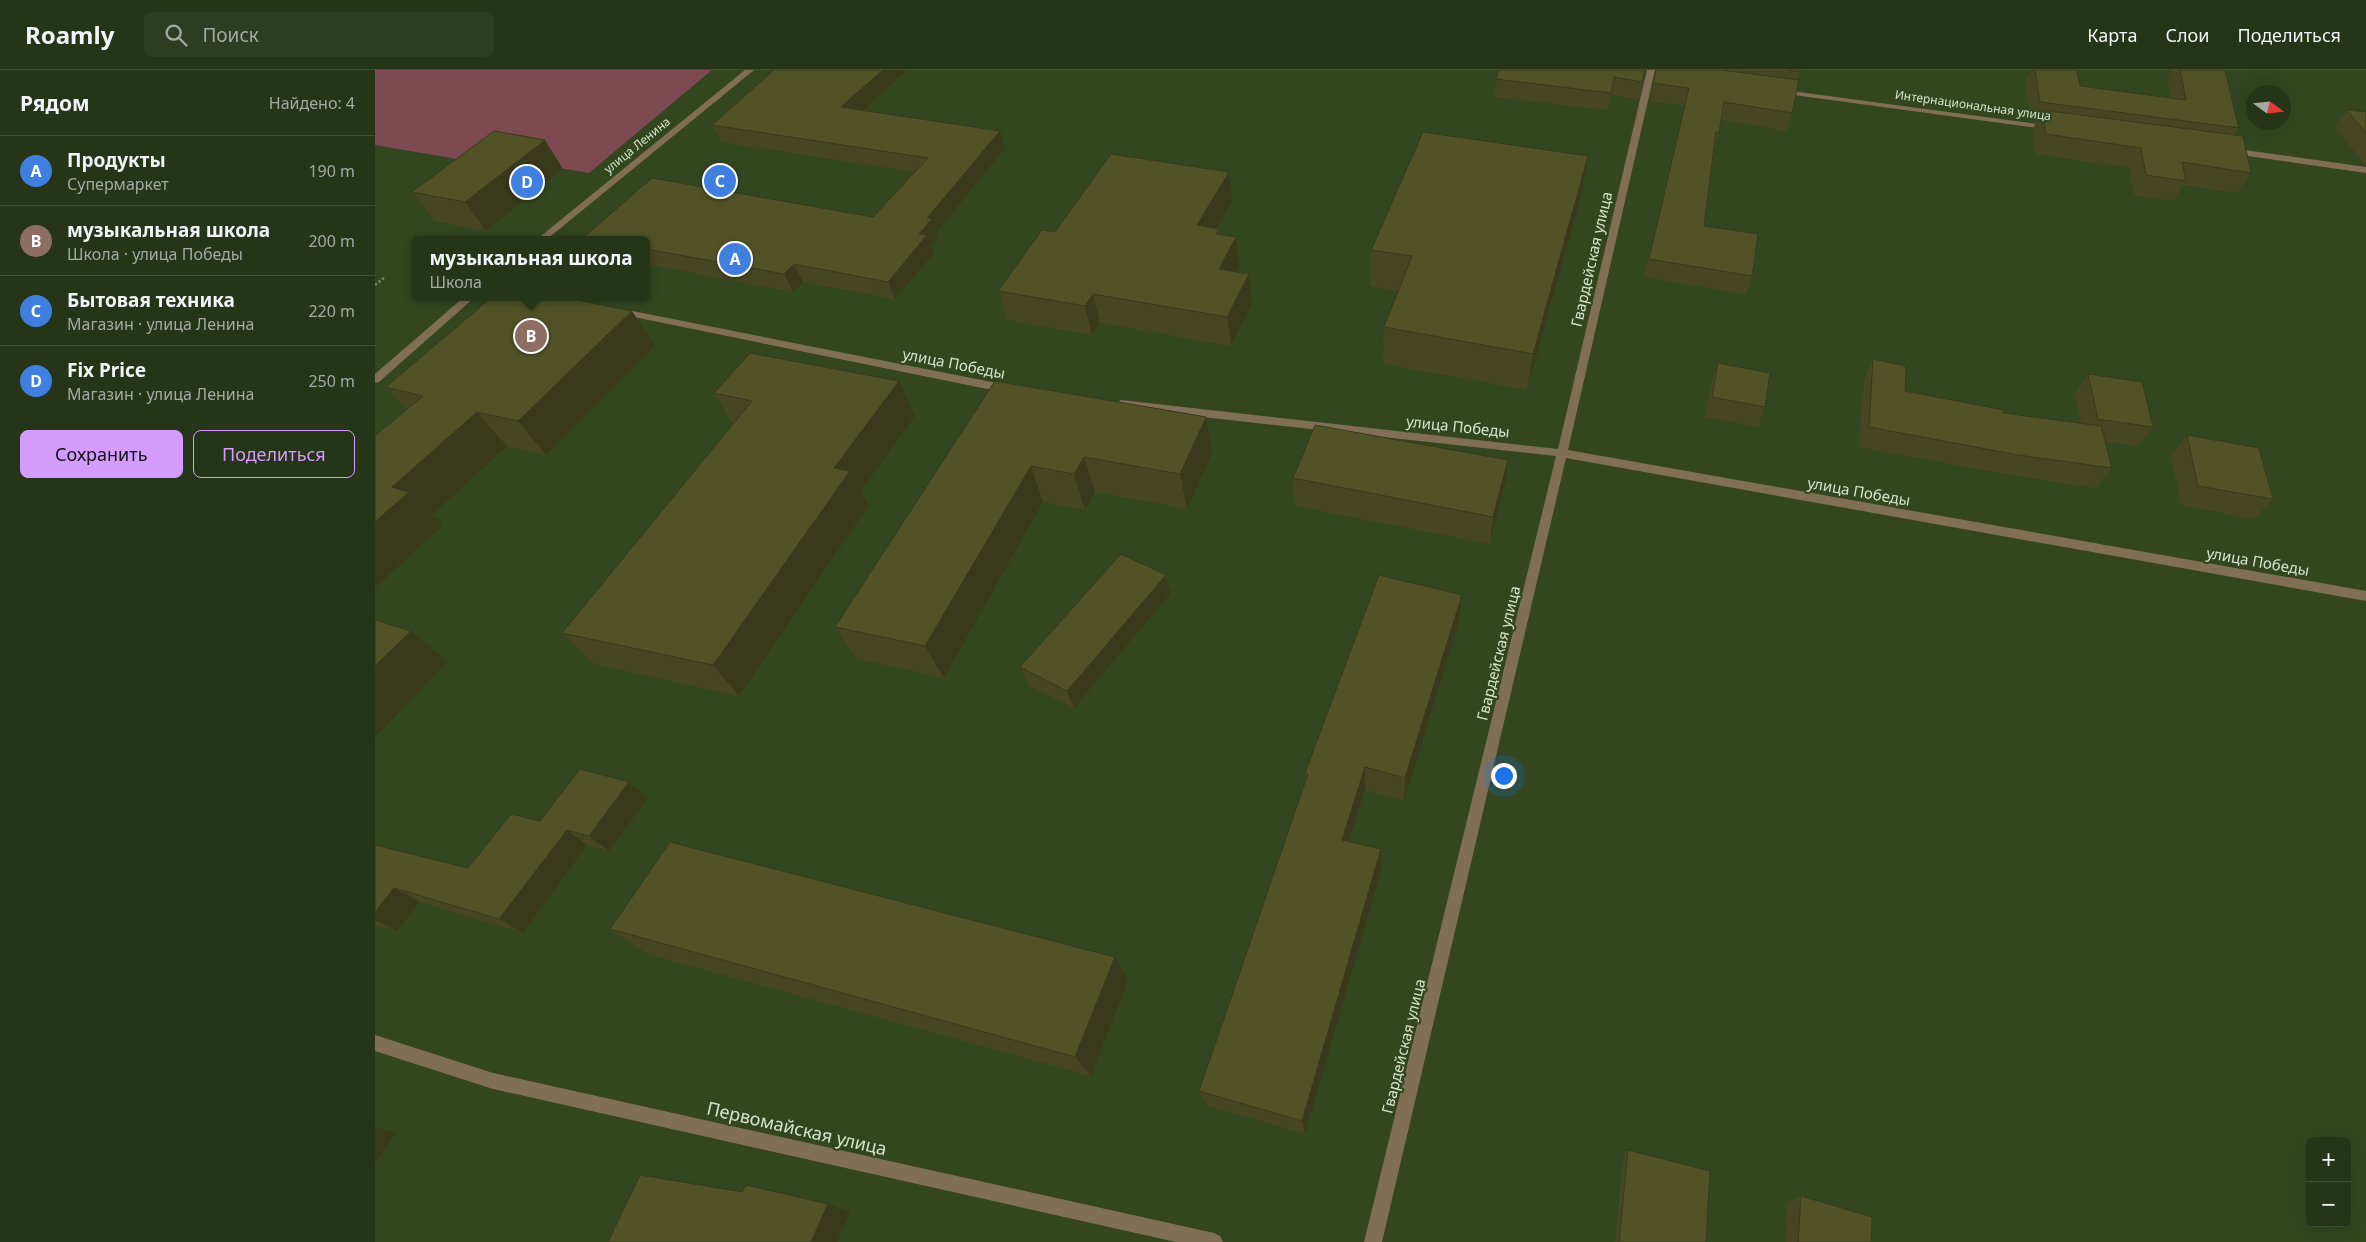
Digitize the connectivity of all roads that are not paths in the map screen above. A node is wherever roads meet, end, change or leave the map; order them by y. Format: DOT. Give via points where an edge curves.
graph roads {
  1 [pos="750,70"];
  2 [pos="1651,73"];
  3 [pos="1768,90"];
  4 [pos="2062,129"];
  5 [pos="2219,150"];
  6 [pos="2366,170"];
  7 [pos="545,236"];
  8 [pos="465,301"];
  9 [pos="604,309"];
  10 [pos="375,380"];
  11 [pos="1021,392"];
  12 [pos="1110,402"];
  13 [pos="1562,453"];
  14 [pos="2366,596"];
  15 [pos="375,1043"];
  16 [pos="1214,1242"];
  17 [pos="1373,1242"];
  1 -- 7 [label="street, улица Ленина"];
  2 -- 13 [label="street, Гвардейская улица"];
  3 -- 4 [label="street, Интернациональная улица"];
  5 -- 6 [label="street"];
  8 -- 10 [label="street"];
  9 -- 11 [label="street, улица Победы"];
  12 -- 13 [label="street, улица Победы"];
  13 -- 14 [label="street, улица Победы"];
  13 -- 17 [label="street, Гвардейская улица"];
  15 -- 16 [label="street, Первомайская улица" via="493,1081"];
}
